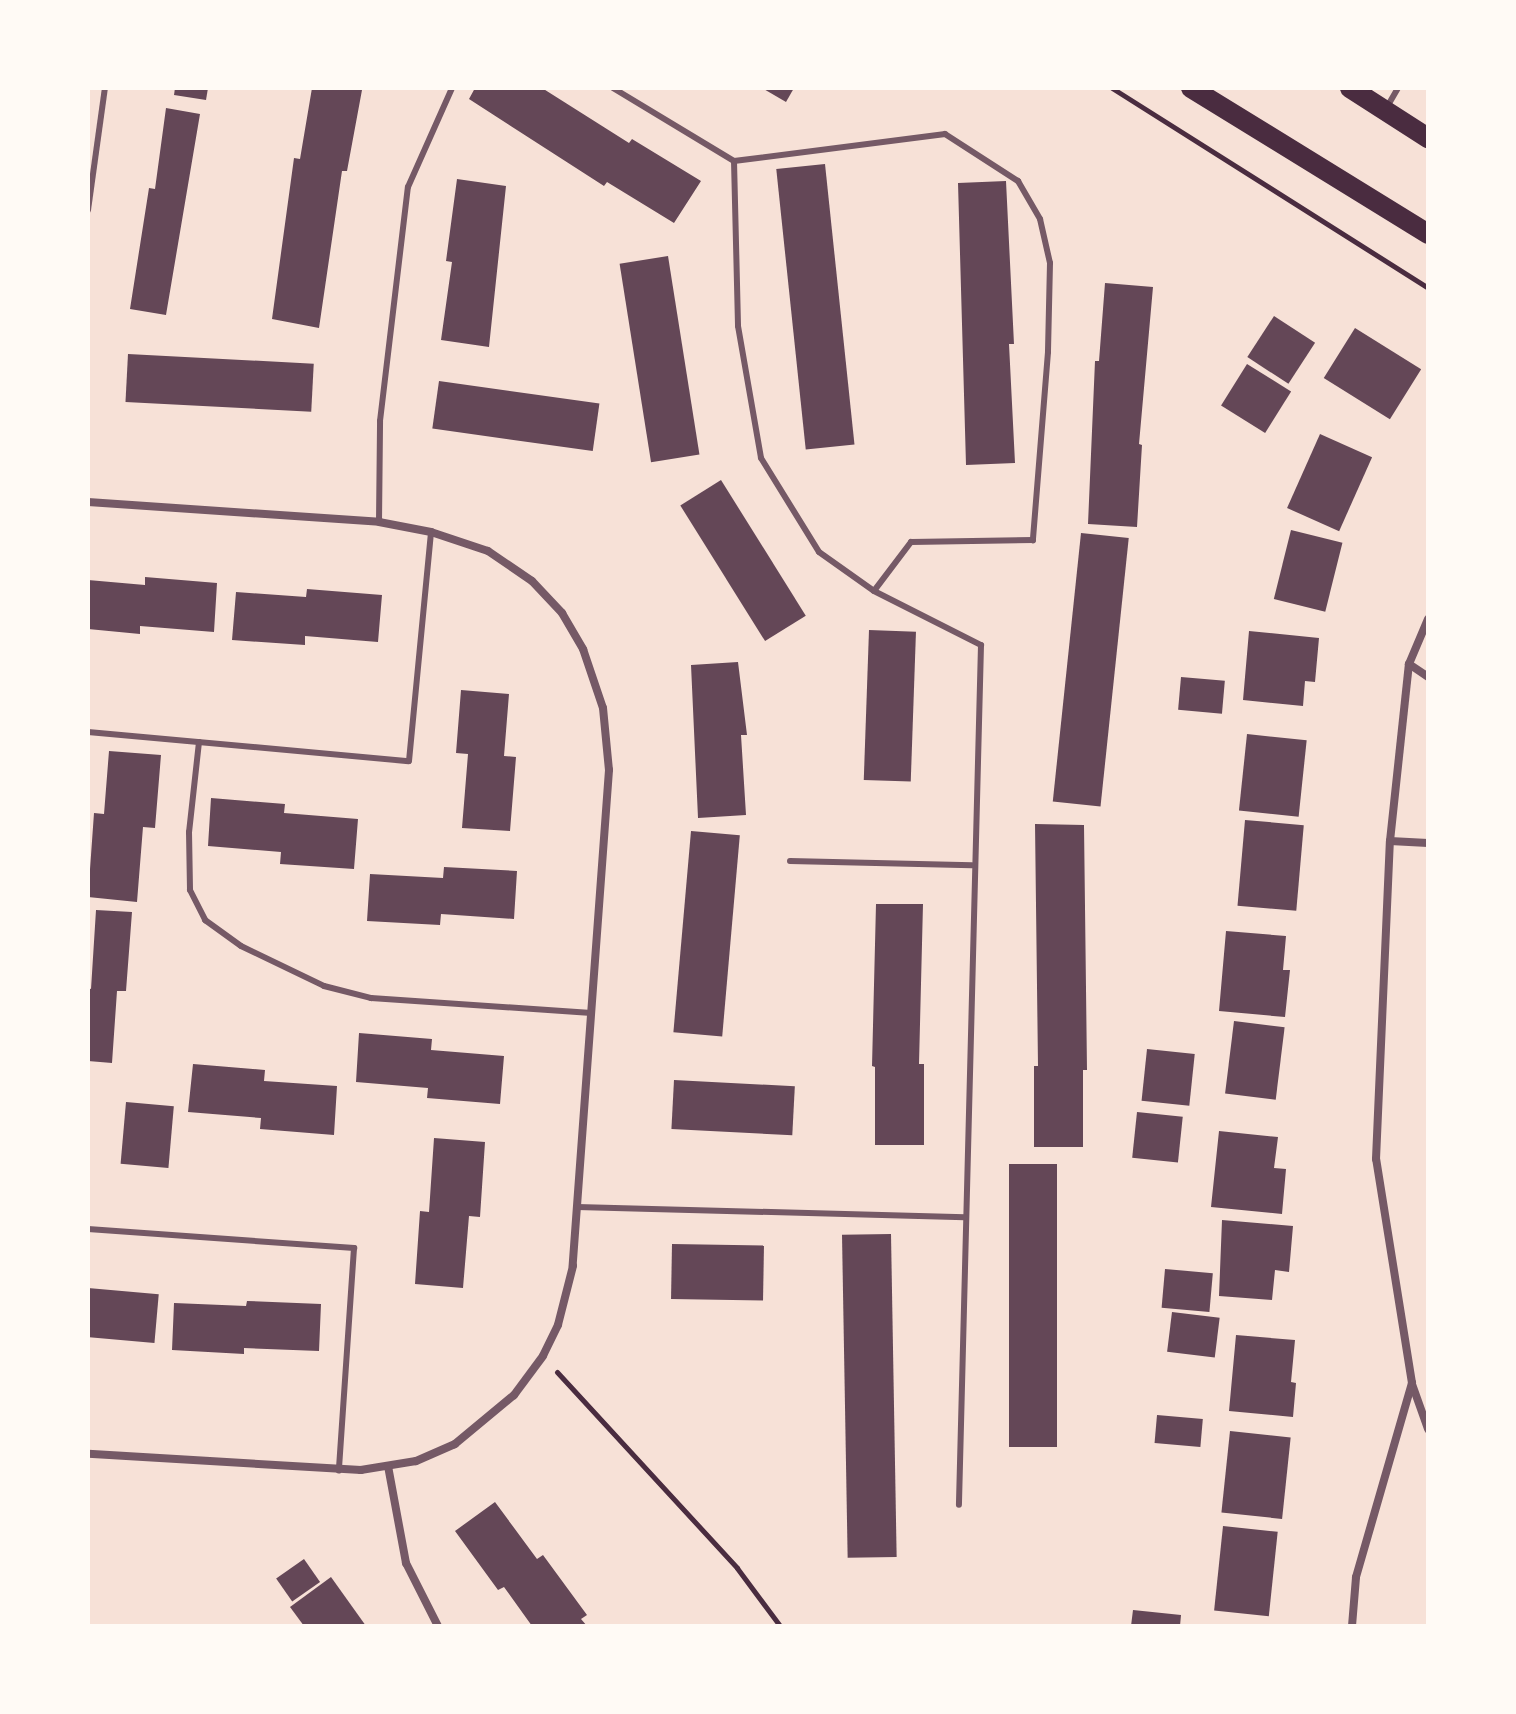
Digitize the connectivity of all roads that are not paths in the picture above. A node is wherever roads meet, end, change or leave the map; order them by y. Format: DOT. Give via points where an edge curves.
graph roads {
  1 [pos="105,88"];
  2 [pos="452,88"];
  3 [pos="613,88"];
  4 [pos="1191,88"];
  5 [pos="1350,88"];
  6 [pos="1398,88"];
  7 [pos="1385,110"];
  8 [pos="1428,138"];
  9 [pos="734,161"];
  10 [pos="88,210"];
  11 [pos="1428,234"];
  12 [pos="88,502"];
  13 [pos="379,522"];
  14 [pos="431,532"];
  15 [pos="874,591"];
  16 [pos="1428,619"];
  17 [pos="1409,664"];
  18 [pos="1428,677"];
  19 [pos="88,732"];
  20 [pos="199,742"];
  21 [pos="1390,841"];
  22 [pos="1428,843"];
  23 [pos="790,861"];
  24 [pos="972,865"];
  25 [pos="591,1013"];
  26 [pos="577,1207"];
  27 [pos="965,1217"];
  28 [pos="88,1229"];
  29 [pos="1412,1383"];
  30 [pos="1428,1429"];
  31 [pos="88,1454"];
  32 [pos="388,1466"];
  33 [pos="339,1470"];
  34 [pos="959,1505"];
  35 [pos="438,1626"];
  36 [pos="1352,1626"];
  1 -- 10 [label="lane"];
  2 -- 13 [label="lane" via="408,187 380,421"];
  3 -- 9 [label="lane"];
  4 -- 11 [label="main road"];
  5 -- 7 [label="main road"];
  6 -- 7 [label="lane"];
  7 -- 8 [label="main road"];
  9 -- 15 [label="lane" via="738,326 761,458 819,552"];
  9 -- 15 [label="lane" via="945,134 1018,181 1040,219 1050,263 1033,540 911,542"];
  12 -- 13 [label="street"];
  13 -- 14 [label="street"];
  14 -- 20 [label="lane" via="409,761"];
  14 -- 25 [label="street" via="488,551 532,581 562,613 596,682 608,735 609,770"];
  15 -- 24 [label="lane" via="981,645"];
  16 -- 17 [label="street"];
  17 -- 18 [label="street"];
  17 -- 21 [label="street"];
  19 -- 20 [label="lane"];
  20 -- 25 [label="lane" via="189,832 190,890 205,920 241,946 324,986 371,998"];
  21 -- 22 [label="street"];
  21 -- 29 [label="street" via="1376,1159"];
  23 -- 24 [label="lane"];
  24 -- 27 [label="lane"];
  25 -- 26 [label="street"];
  26 -- 27 [label="lane"];
  26 -- 32 [label="street" via="567,1296 543,1356 514,1395 455,1444"];
  27 -- 34 [label="lane"];
  28 -- 33 [label="lane" via="354,1248"];
  29 -- 30 [label="street"];
  29 -- 36 [label="street" via="1356,1577"];
  31 -- 33 [label="street"];
  32 -- 33 [label="street"];
  32 -- 35 [label="street" via="406,1563"];
}
